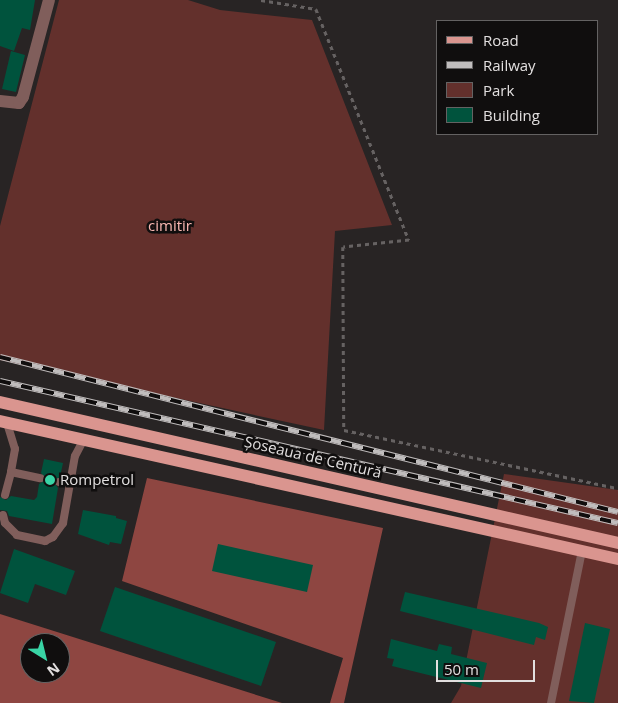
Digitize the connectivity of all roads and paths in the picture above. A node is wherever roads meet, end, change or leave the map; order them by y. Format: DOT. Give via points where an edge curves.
graph roads {
  1 [pos="49,0"];
  2 [pos="261,0"];
  3 [pos="0,102"];
  4 [pos="0,402"];
  5 [pos="3,422"];
  6 [pos="83,441"];
  7 [pos="11,472"];
  8 [pos="40,478"];
  9 [pos="59,482"];
  10 [pos="70,484"];
  11 [pos="618,488"];
  12 [pos="5,495"];
  13 [pos="3,515"];
  14 [pos="618,543"];
  15 [pos="582,550"];
  16 [pos="618,559"];
  17 [pos="551,703"];
  1 -- 3 [label="street" via="24,97 19,103"];
  2 -- 11 [label="path" via="316,9 408,240 343,247 344,430"];
  4 -- 14 [label="main road, Șoseaua de Centură"];
  5 -- 6 [label="main road"];
  5 -- 7 [label="lane" via="14,450"];
  6 -- 10 [label="lane"];
  6 -- 15 [label="main road"];
  7 -- 8 [label="lane"];
  7 -- 12 [label="lane"];
  9 -- 10 [label="lane"];
  10 -- 13 [label="lane" via="63,523 53,537 45,541 17,535 5,523"];
  15 -- 16 [label="main road"];
  15 -- 17 [label="lane"];
}
